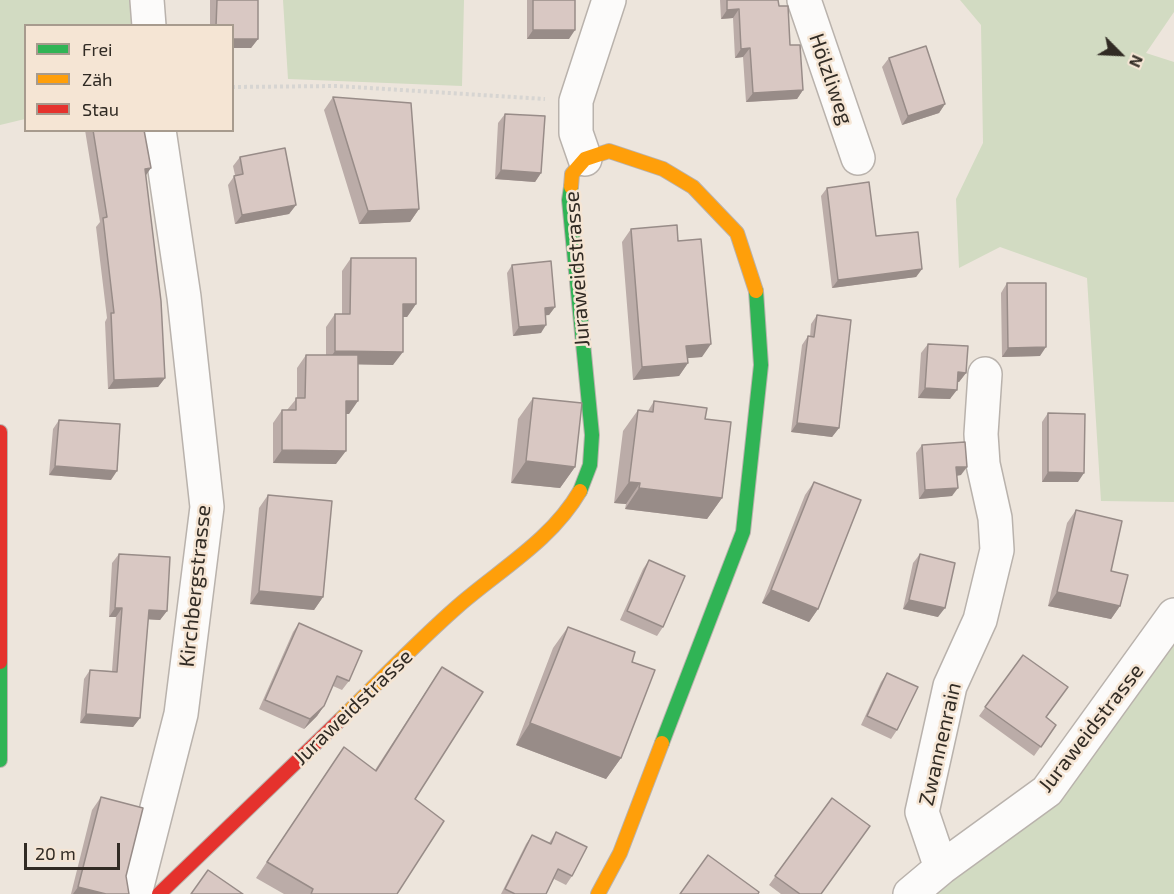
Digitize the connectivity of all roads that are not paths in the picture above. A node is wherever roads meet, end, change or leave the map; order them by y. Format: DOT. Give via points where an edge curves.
graph roads {
  1 [pos="147,0"];
  2 [pos="609,0"];
  3 [pos="804,0"];
  4 [pos="149,24"];
  5 [pos="159,132"];
  6 [pos="858,158"];
  7 [pos="585,159"];
  8 [pos="985,374"];
  9 [pos="0,432"];
  10 [pos="1174,615"];
  11 [pos="0,760"];
  12 [pos="941,868"];
  13 [pos="135,894"];
  14 [pos="159,894"];
  15 [pos="598,894"];
  16 [pos="910,894"];
  1 -- 4 [label="street"];
  2 -- 7 [label="street" via="576,101 576,133"];
  3 -- 6 [label="street, Hölzliweg"];
  5 -- 13 [label="street, Kirchbergstrasse" via="184,297 207,507 181,714"];
  7 -- 14 [label="street, Juraweidstrasse" via="572,174 569,200 592,435 590,465 583,487 568,512 530,549 457,607"];
  7 -- 15 [label="street" via="609,151 663,169 693,187 737,233 755,284 760,365 743,532 620,853"];
  8 -- 12 [label="street, Zwannenrain" via="983,464 998,550 980,620 950,686 922,812"];
  9 -- 11 [label="street"];
  10 -- 12 [label="street, Juraweidstrasse" via="1047,791"];
  12 -- 16 [label="street, Juraweidstrasse"];
}
